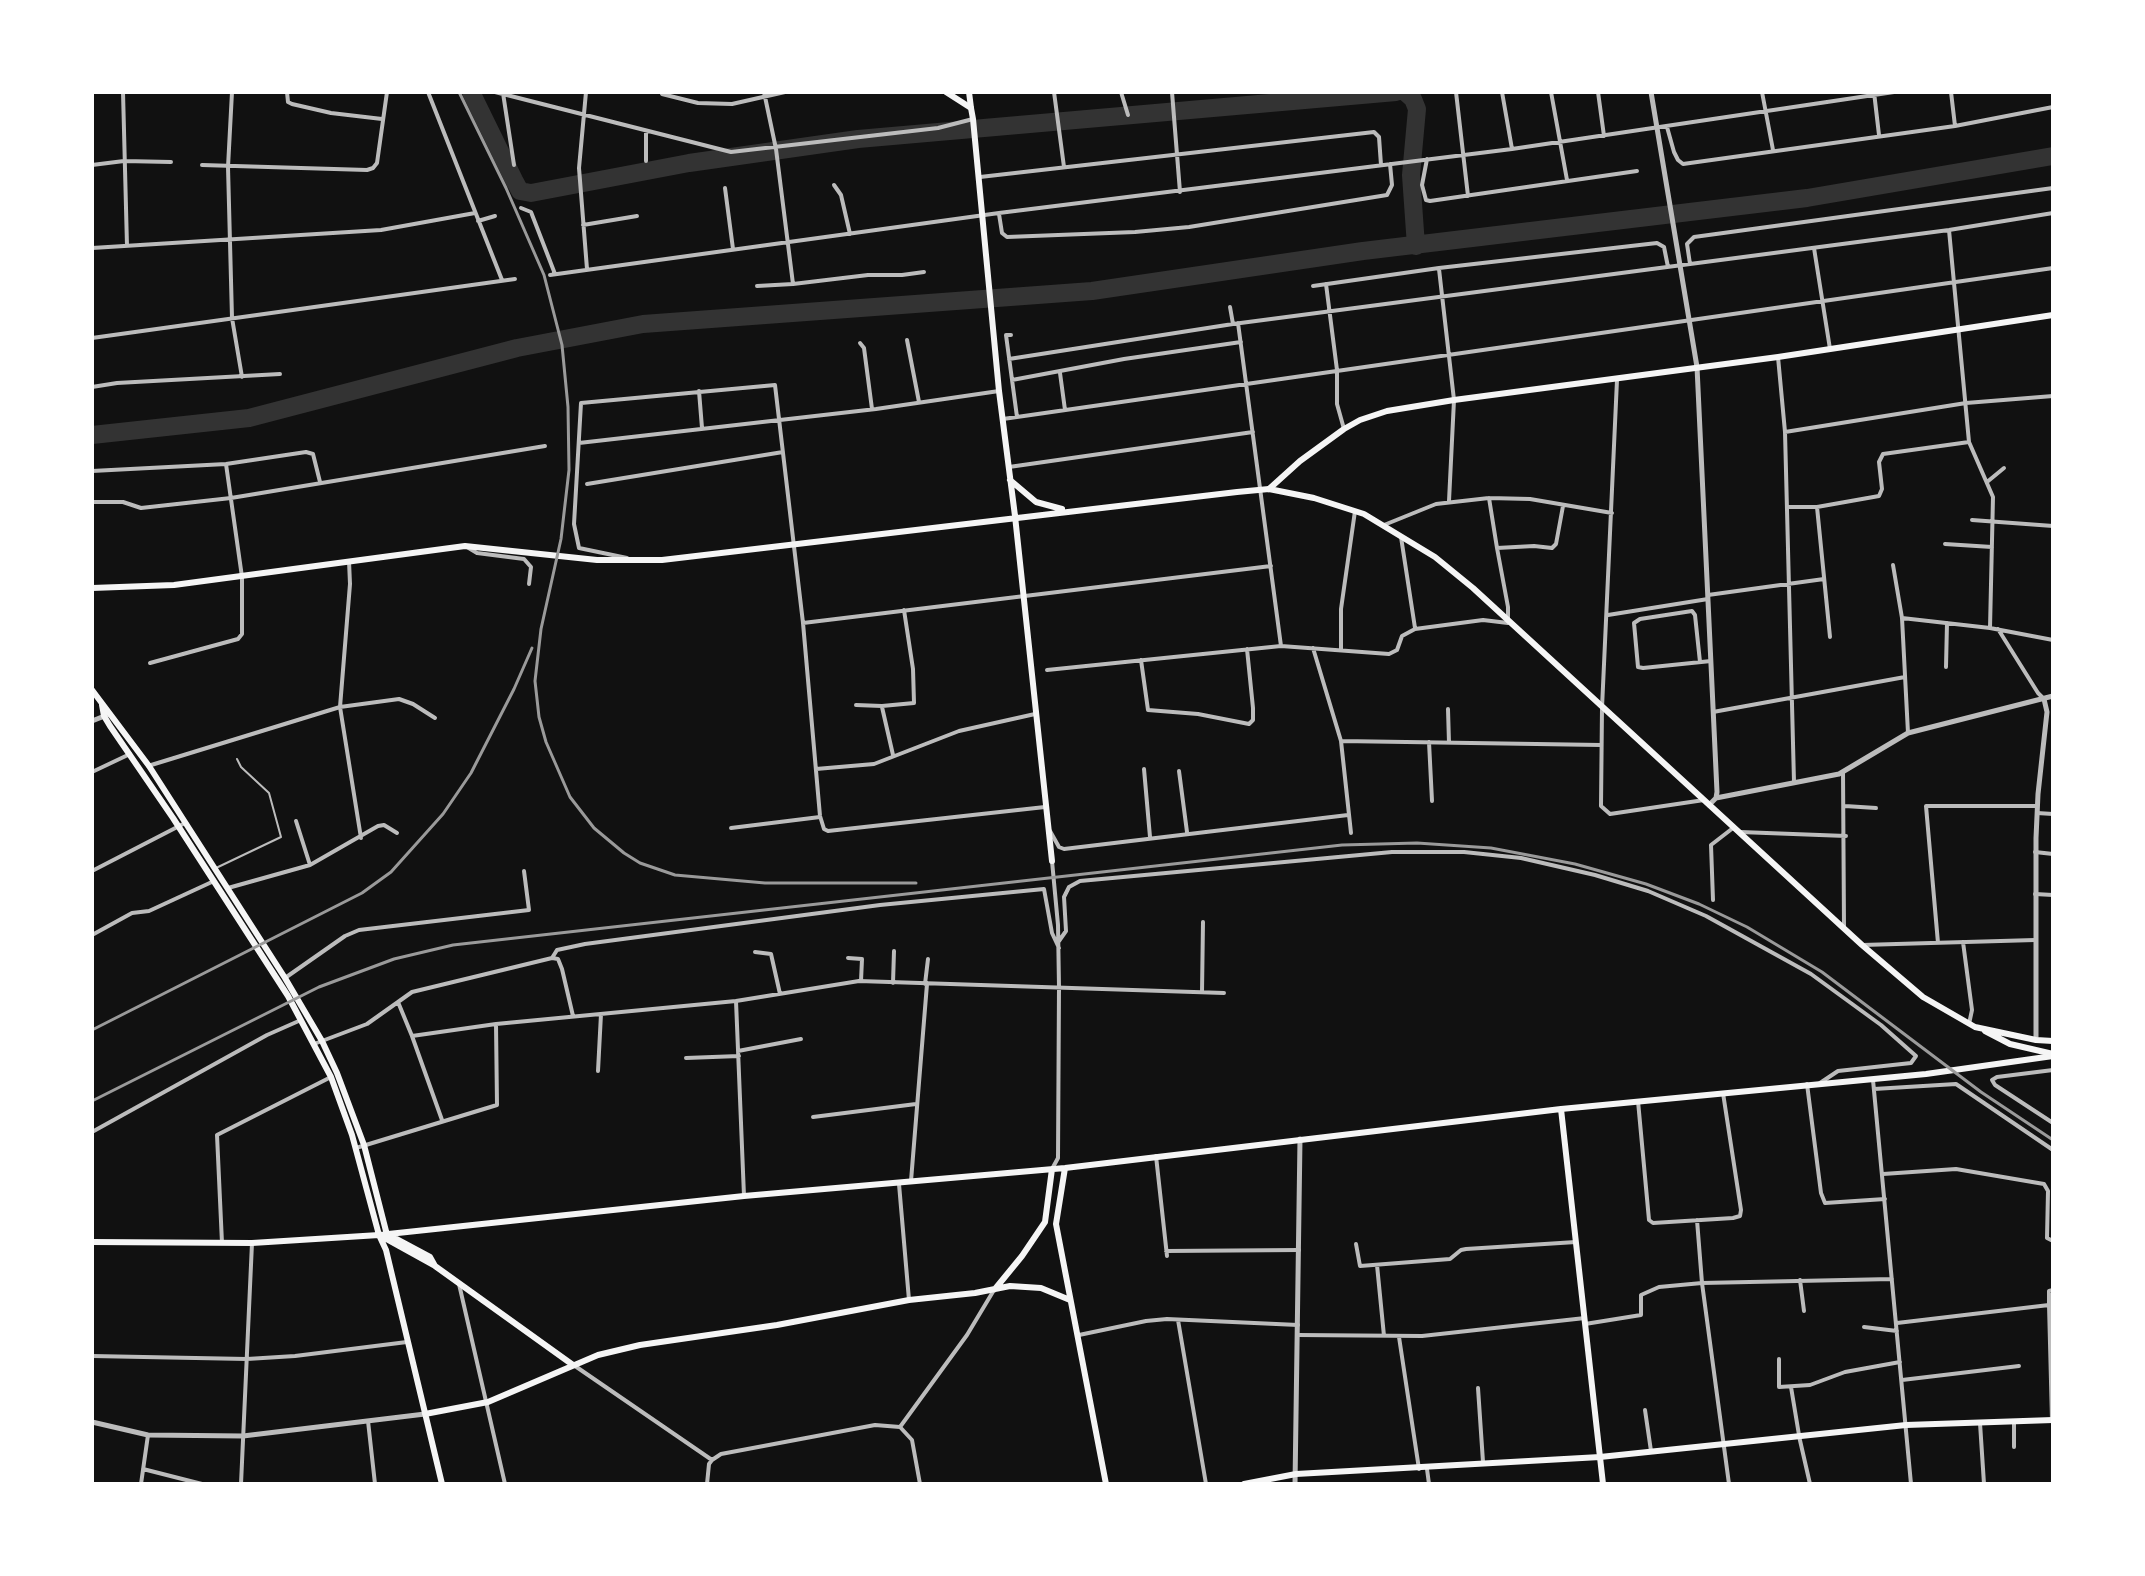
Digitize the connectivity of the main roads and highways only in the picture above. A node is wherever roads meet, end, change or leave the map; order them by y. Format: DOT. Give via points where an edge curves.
graph roads {
  1 [pos="946,92"];
  2 [pos="969,92"];
  3 [pos="971,108"];
  4 [pos="2053,315"];
  5 [pos="1010,480"];
  6 [pos="1265,490"];
  7 [pos="1072,510"];
  8 [pos="1015,516"];
  9 [pos="92,588"];
  10 [pos="92,690"];
  11 [pos="108,714"];
  12 [pos="182,824"];
  13 [pos="1052,861"];
  14 [pos="224,889"];
  15 [pos="1982,1029"];
  16 [pos="2053,1041"];
  17 [pos="318,1043"];
  18 [pos="2053,1055"];
  19 [pos="1561,1109"];
  20 [pos="360,1146"];
  21 [pos="1065,1168"];
  22 [pos="1052,1169"];
  23 [pos="1045,1222"];
  24 [pos="1056,1224"];
  25 [pos="384,1236"];
  26 [pos="92,1242"];
  27 [pos="995,1289"];
  28 [pos="1070,1300"];
  29 [pos="573,1365"];
  30 [pos="425,1414"];
  31 [pos="2053,1420"];
  32 [pos="1600,1457"];
  33 [pos="442,1484"];
  34 [pos="1106,1484"];
  35 [pos="1244,1484"];
  36 [pos="1603,1484"];
  1 -- 3 [label="main road"];
  2 -- 3 [label="main road"];
  3 -- 5 [label="main road"];
  4 -- 6 [label="main road" via="1387,411 1344,429"];
  5 -- 7 [label="main road" via="1036,502"];
  5 -- 8 [label="main road"];
  6 -- 7 [label="main road"];
  6 -- 15 [label="main road" via="1355,511 1435,557 1862,945 1923,997"];
  7 -- 8 [label="main road"];
  8 -- 9 [label="main road" via="639,561 465,546 242,577"];
  8 -- 13 [label="main road"];
  10 -- 11 [label="main road"];
  11 -- 12 [label="main road" via="140,769"];
  11 -- 12 [label="main road" via="149,766"];
  12 -- 14 [label="main road"];
  12 -- 14 [label="main road" via="214,881"];
  14 -- 17 [label="main road"];
  14 -- 17 [label="main road" via="285,978"];
  15 -- 16 [label="main road"];
  15 -- 18 [label="main road" via="2010,1044"];
  17 -- 20 [label="main road"];
  17 -- 20 [label="main road" via="337,1073"];
  18 -- 19 [label="main road" via="1926,1074"];
  19 -- 21 [label="main road"];
  19 -- 32 [label="main road"];
  20 -- 25 [label="main road"];
  21 -- 22 [label="main road"];
  21 -- 24 [label="main road"];
  22 -- 23 [label="main road"];
  22 -- 25 [label="main road"];
  23 -- 24 [label="main road" via="1050,1218"];
  23 -- 27 [label="main road"];
  24 -- 28 [label="main road"];
  25 -- 26 [label="main road" via="252,1243"];
  25 -- 29 [label="main road" via="430,1257 435,1266"];
  25 -- 30 [label="main road"];
  27 -- 28 [label="main road" via="1026,1285"];
  27 -- 29 [label="main road" via="628,1347"];
  28 -- 34 [label="main road"];
  29 -- 30 [label="main road" via="488,1402"];
  30 -- 33 [label="main road"];
  31 -- 32 [label="main road" via="1906,1425"];
  32 -- 35 [label="main road" via="1296,1474"];
  32 -- 36 [label="main road"];
}
